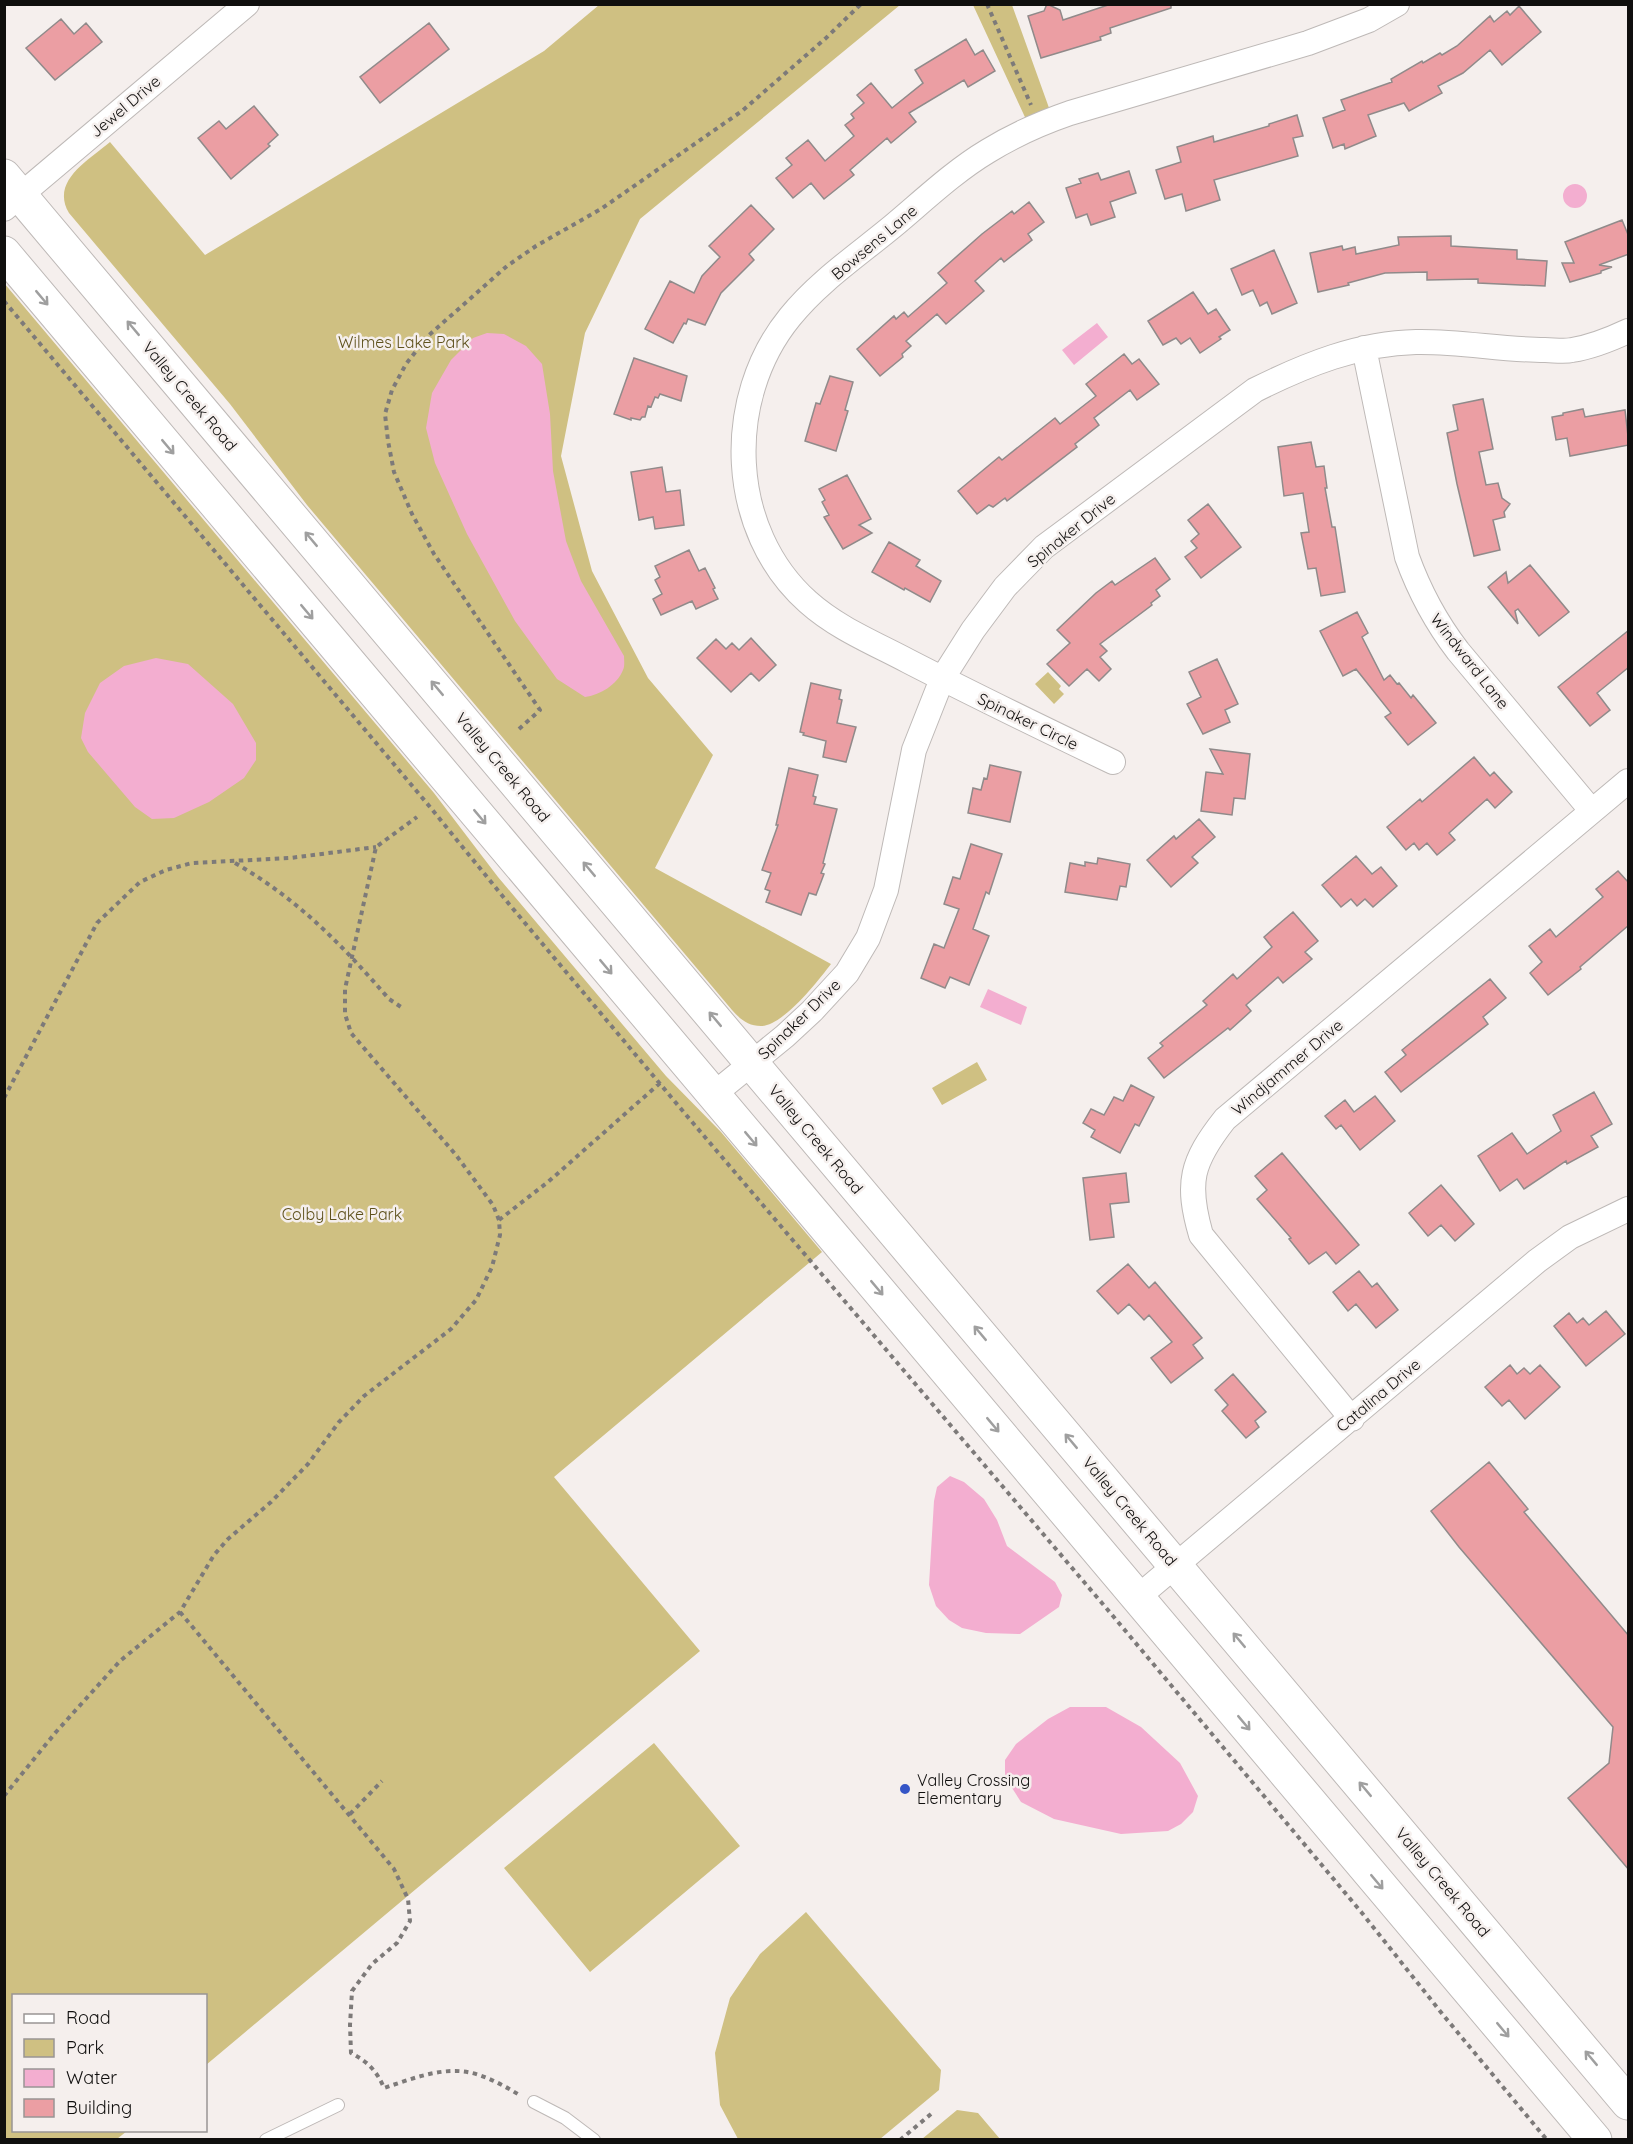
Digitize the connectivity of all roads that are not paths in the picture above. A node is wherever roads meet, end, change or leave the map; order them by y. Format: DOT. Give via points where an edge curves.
graph roads {
  1 [pos="247,4"];
  2 [pos="1397,4"];
  3 [pos="10,193"];
  4 [pos="4,253"];
  5 [pos="1629,331"];
  6 [pos="1364,348"];
  7 [pos="942,679"];
  8 [pos="1113,762"];
  9 [pos="1629,781"];
  10 [pos="1591,810"];
  11 [pos="752,1064"];
  12 [pos="714,1094"];
  13 [pos="1629,1209"];
  14 [pos="1352,1419"];
  15 [pos="1176,1566"];
  16 [pos="1138,1598"];
  17 [pos="534,2102"];
  18 [pos="1629,2103"];
  19 [pos="338,2105"];
  20 [pos="267,2139"];
  21 [pos="594,2139"];
  22 [pos="1595,2139"];
  1 -- 3 [label="street, Jewel Drive"];
  2 -- 7 [label="street, Bowsens Lane" via="1369,20 1308,43 1070,113 1006,140 972,161 790,317 756,380 746,418 742,455 760,538 808,602 842,626"];
  11 -- 3 [label="main road, Valley Creek Road, one-way"];
  4 -- 12 [label="main road, one-way"];
  5 -- 6 [label="street, Spinaker Drive" via="1572,351 1415,342"];
  6 -- 7 [label="street, Spinaker Drive" via="1325,359 1255,390 1044,547 1005,587"];
  6 -- 10 [label="street, Windward Lane" via="1407,557 1417,585 1437,624"];
  7 -- 8 [label="street, Spinaker Circle"];
  7 -- 11 [label="street, Spinaker Drive" via="914,750 886,890 868,938 847,973 826,996"];
  9 -- 10 [label="street, Windjammer Drive"];
  10 -- 14 [label="street, Windjammer Drive" via="1225,1119 1198,1158 1192,1184 1201,1235"];
  11 -- 12 [label="street, Spinaker Drive"];
  15 -- 11 [label="main road, Valley Creek Road, one-way"];
  12 -- 16 [label="main road, one-way"];
  13 -- 14 [label="street, Catalina Drive" via="1570,1237 1537,1261"];
  14 -- 15 [label="street, Catalina Drive"];
  15 -- 16 [label="street, Catalina Drive"];
  18 -- 15 [label="main road, Valley Creek Road, one-way"];
  16 -- 22 [label="main road, one-way"];
  17 -- 21 [label="lane"];
  19 -- 20 [label="lane"];
}
